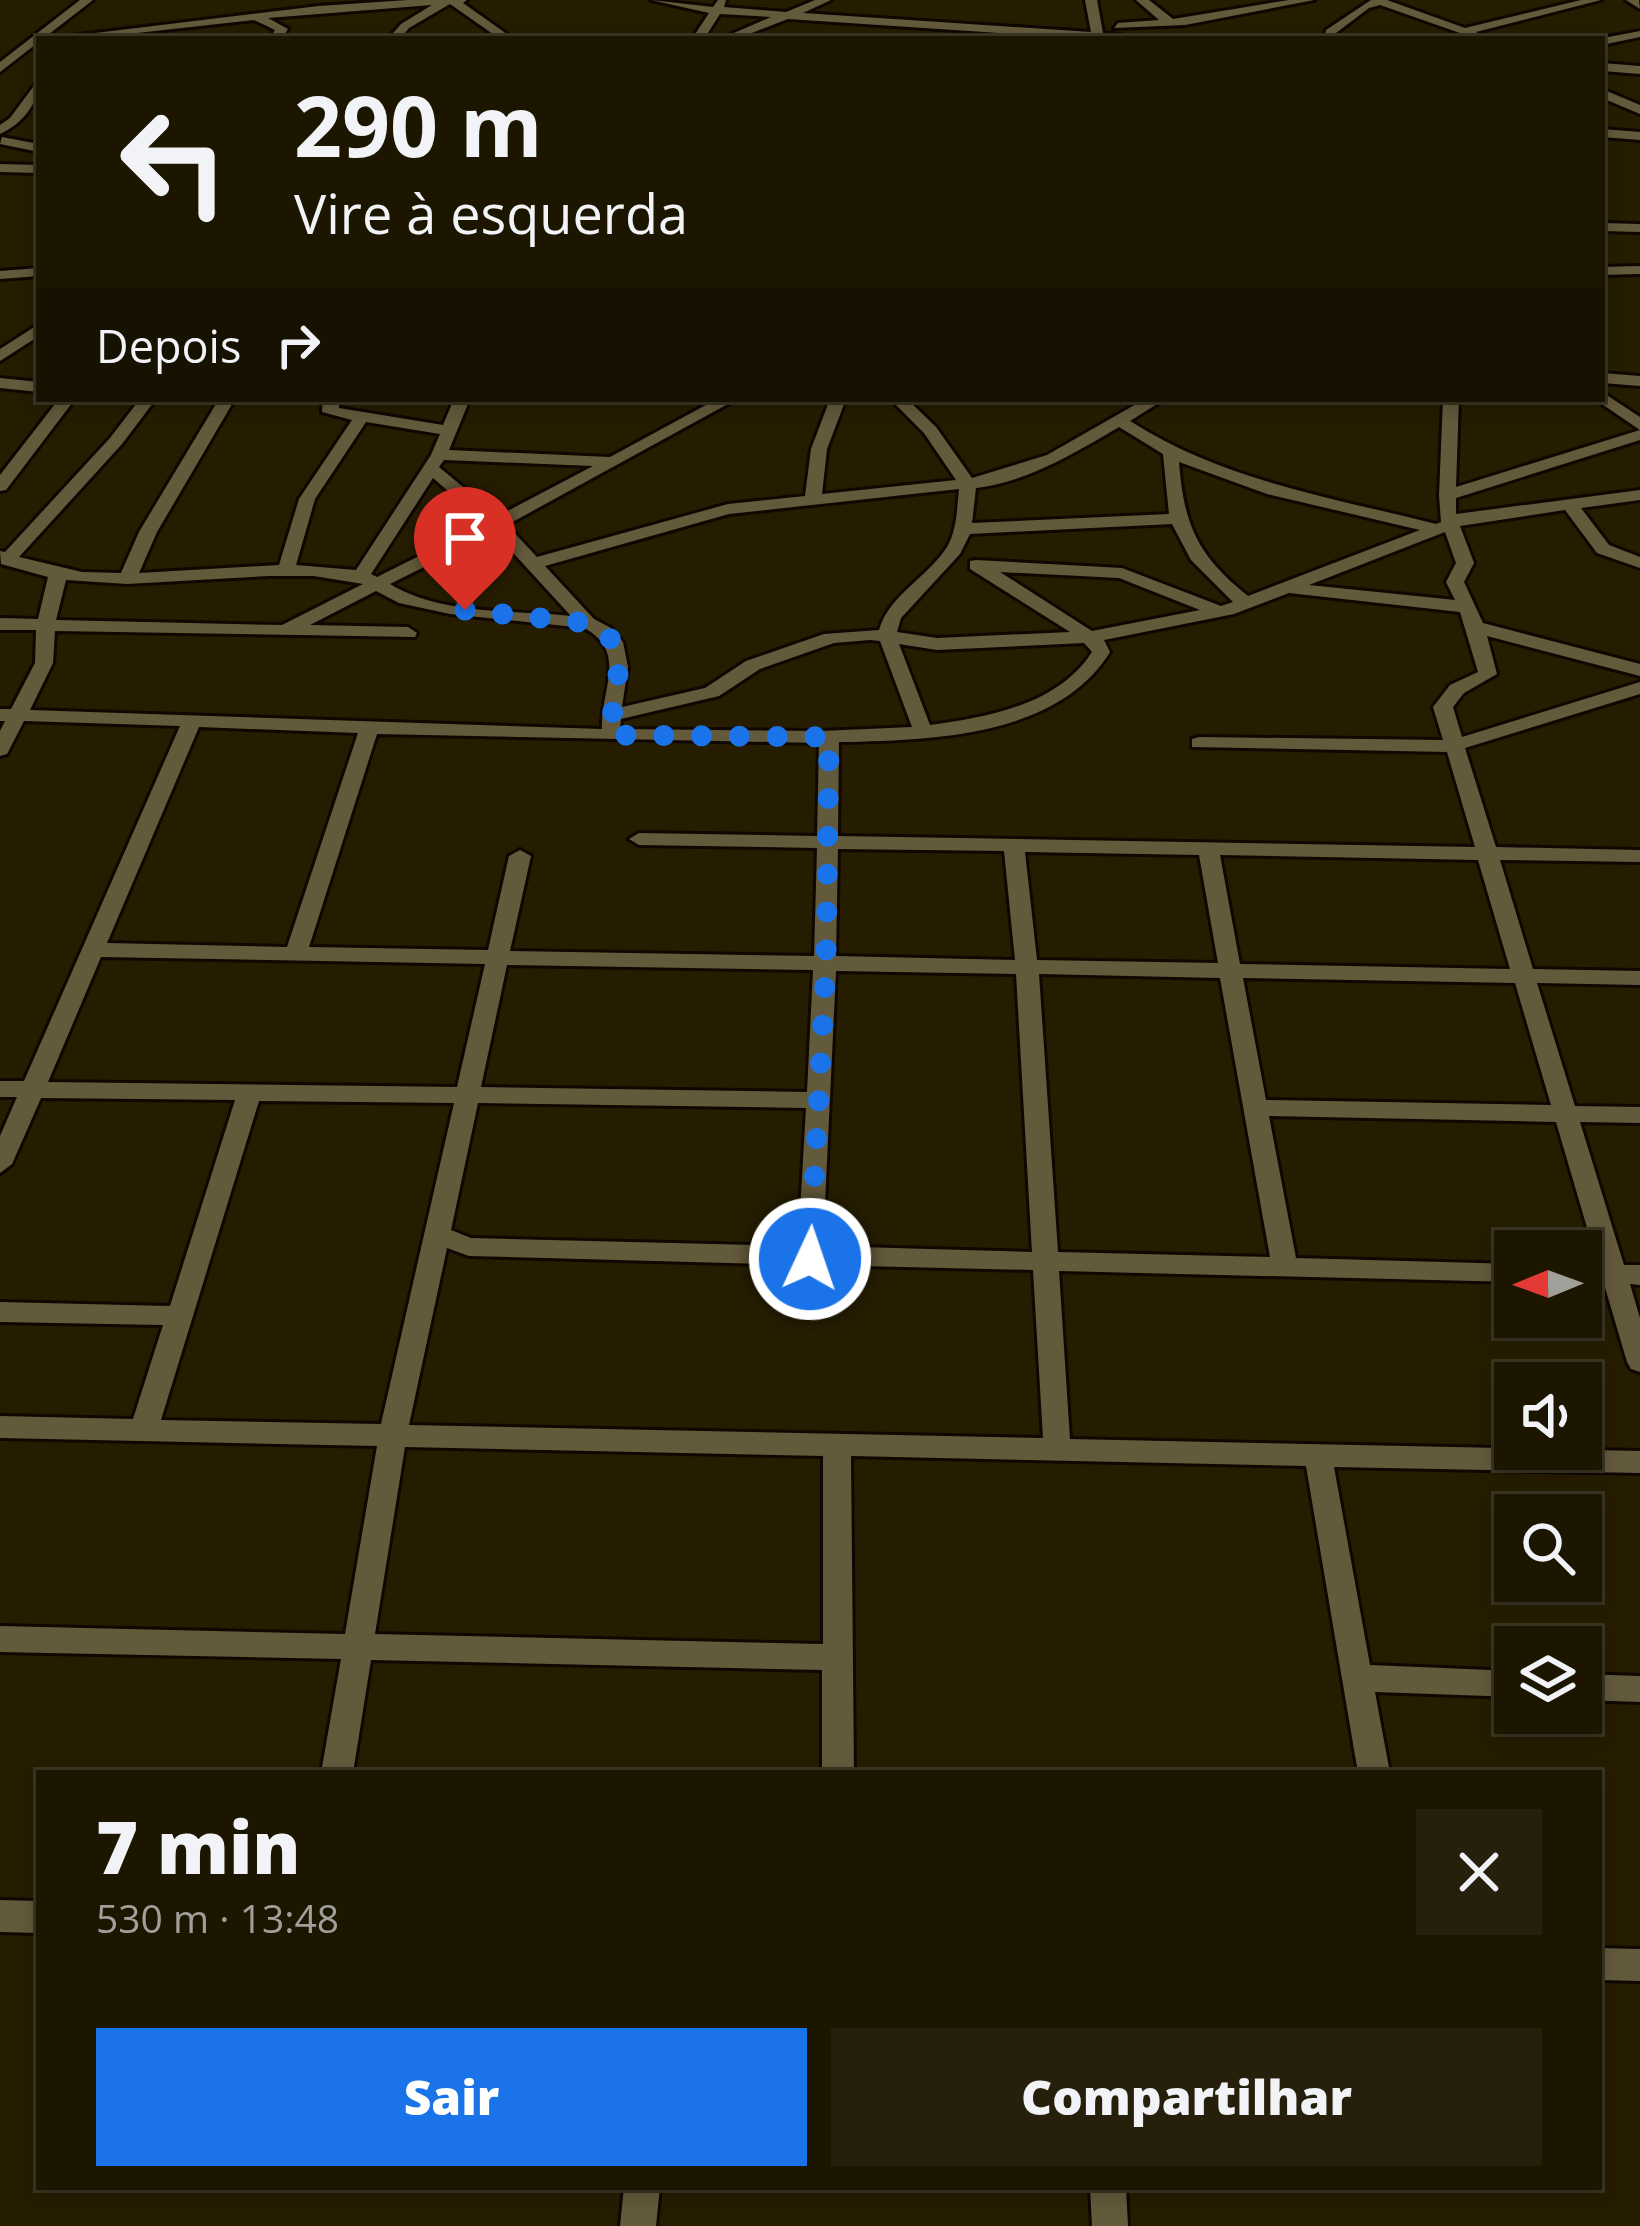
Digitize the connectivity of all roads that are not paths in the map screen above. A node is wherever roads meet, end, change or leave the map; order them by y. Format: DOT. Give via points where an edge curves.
graph roads {
  1 [pos="87,0"];
  2 [pos="254,0"];
  3 [pos="461,0"];
  4 [pos="657,0"];
  5 [pos="824,0"];
  6 [pos="1091,0"];
  7 [pos="1142,0"];
  8 [pos="1308,0"];
  9 [pos="1594,0"];
  10 [pos="1632,0"];
  11 [pos="889,1"];
  12 [pos="1378,1"];
  13 [pos="449,2"];
  14 [pos="721,6"];
  15 [pos="1640,6"];
  16 [pos="784,15"];
  17 [pos="255,16"];
  18 [pos="229,19"];
  19 [pos="866,21"];
  20 [pos="771,23"];
  21 [pos="897,23"];
  22 [pos="1170,23"];
  23 [pos="196,24"];
  24 [pos="1098,32"];
  25 [pos="1464,32"];
  26 [pos="133,34"];
  27 [pos="1016,34"];
  28 [pos="1640,34"];
  29 [pos="40,36"];
  30 [pos="101,36"];
  31 [pos="194,36"];
  32 [pos="278,36"];
  33 [pos="397,36"];
  34 [pos="503,36"];
  35 [pos="700,36"];
  36 [pos="734,36"];
  37 [pos="1060,36"];
  38 [pos="1330,36"];
  39 [pos="1475,36"];
  40 [pos="1605,40"];
  41 [pos="34,41"];
  42 [pos="0,44"];
  43 [pos="0,68"];
  44 [pos="1605,68"];
  45 [pos="1640,70"];
  46 [pos="36,88"];
  47 [pos="1605,94"];
  48 [pos="1640,110"];
  49 [pos="1605,133"];
  50 [pos="1640,136"];
  51 [pos="1,138"];
  52 [pos="36,147"];
  53 [pos="0,168"];
  54 [pos="36,170"];
  55 [pos="1605,227"];
  56 [pos="1640,228"];
  57 [pos="1640,270"];
  58 [pos="1605,271"];
  59 [pos="36,272"];
  60 [pos="0,275"];
  61 [pos="36,329"];
  62 [pos="8,343"];
  63 [pos="0,356"];
  64 [pos="1605,379"];
  65 [pos="1640,381"];
  66 [pos="0,383"];
  67 [pos="36,387"];
  68 [pos="1605,399"];
  69 [pos="65,402"];
  70 [pos="146,402"];
  71 [pos="225,402"];
  72 [pos="331,402"];
  73 [pos="461,402"];
  74 [pos="723,402"];
  75 [pos="837,402"];
  76 [pos="901,402"];
  77 [pos="1152,402"];
  78 [pos="1451,402"];
  79 [pos="362,416"];
  80 [pos="1121,422"];
  81 [pos="1640,425"];
  82 [pos="452,431"];
  83 [pos="1640,435"];
  84 [pos="1170,456"];
  85 [pos="435,462"];
  86 [pos="610,462"];
  87 [pos="968,484"];
  88 [pos="0,486"];
  89 [pos="1447,495"];
  90 [pos="1640,495"];
  91 [pos="813,497"];
  92 [pos="1567,502"];
  93 [pos="1178,519"];
  94 [pos="495,524"];
  95 [pos="1443,526"];
  96 [pos="964,529"];
  97 [pos="3,558"];
  98 [pos="944,562"];
  99 [pos="1640,563"];
  100 [pos="531,564"];
  101 [pos="976,565"];
  102 [pos="286,570"];
  103 [pos="58,574"];
  104 [pos="128,577"];
  105 [pos="367,580"];
  106 [pos="1289,589"];
  107 [pos="1247,604"];
  108 [pos="1220,612"];
  109 [pos="1471,617"];
  110 [pos="588,623"];
  111 [pos="0,624"];
  112 [pos="46,625"];
  113 [pos="286,630"];
  114 [pos="408,633"];
  115 [pos="886,636"];
  116 [pos="1088,637"];
  117 [pos="1640,670"];
  118 [pos="1640,688"];
  119 [pos="9,715"];
  120 [pos="192,721"];
  121 [pos="611,726"];
  122 [pos="369,728"];
  123 [pos="923,731"];
  124 [pos="829,737"];
  125 [pos="1198,743"];
  126 [pos="1452,746"];
  127 [pos="0,749"];
  128 [pos="640,839"];
  129 [pos="828,840"];
  130 [pos="1014,845"];
  131 [pos="1208,849"];
  132 [pos="1486,854"];
  133 [pos="520,856"];
  134 [pos="1640,856"];
  135 [pos="90,950"];
  136 [pos="296,952"];
  137 [pos="497,957"];
  138 [pos="826,963"];
  139 [pos="1027,967"];
  140 [pos="1230,970"];
  141 [pos="1526,976"];
  142 [pos="1640,977"];
  143 [pos="0,1089"];
  144 [pos="31,1090"];
  145 [pos="250,1092"];
  146 [pos="468,1094"];
  147 [pos="818,1100"];
  148 [pos="1257,1108"];
  149 [pos="1566,1113"];
  150 [pos="1640,1115"];
  151 [pos="0,1164"];
  152 [pos="436,1234"];
  153 [pos="470,1247"];
  154 [pos="810,1259"];
  155 [pos="429,1263"];
  156 [pos="1045,1264"];
  157 [pos="1285,1270"];
  158 [pos="1494,1273"];
  159 [pos="1629,1274"];
  160 [pos="0,1312"];
  161 [pos="179,1316"];
  162 [pos="1640,1362"];
  163 [pos="146,1426"];
  164 [pos="0,1427"];
  165 [pos="393,1434"];
  166 [pos="837,1443"];
  167 [pos="1057,1448"];
  168 [pos="1318,1453"];
  169 [pos="1640,1462"];
  170 [pos="0,1639"];
  171 [pos="361,1647"];
  172 [pos="840,1658"];
  173 [pos="1360,1678"];
  174 [pos="1494,1683"];
  175 [pos="1602,1688"];
  176 [pos="1640,1689"];
  177 [pos="338,1770"];
  178 [pos="838,1770"];
  179 [pos="1375,1770"];
  180 [pos="0,1916"];
  181 [pos="36,1917"];
  182 [pos="1602,1964"];
  183 [pos="1640,1965"];
  184 [pos="642,2190"];
  185 [pos="1108,2190"];
  186 [pos="638,2226"];
  187 [pos="1110,2226"];
  1 -- 26 [label="street"];
  1 -- 29 [label="street"];
  2 -- 18 [label="street"];
  3 -- 13 [label="street"];
  4 -- 14 [label="street"];
  5 -- 16 [label="street"];
  6 -- 24 [label="street"];
  7 -- 22 [label="street"];
  8 -- 22 [label="street"];
  9 -- 25 [label="street"];
  10 -- 15 [label="street"];
  11 -- 21 [label="street"];
  12 -- 25 [label="street"];
  12 -- 38 [label="street"];
  13 -- 17 [label="street"];
  13 -- 33 [label="street"];
  13 -- 34 [label="street"];
  14 -- 16 [label="street"];
  14 -- 35 [label="street"];
  16 -- 19 [label="street"];
  16 -- 20 [label="street"];
  17 -- 18 [label="street"];
  17 -- 32 [label="street" via="281,29"];
  18 -- 23 [label="street"];
  19 -- 20 [label="street" via="854,32"];
  19 -- 21 [label="street"];
  20 -- 36 [label="street"];
  21 -- 27 [label="street"];
  22 -- 24 [label="street"];
  23 -- 26 [label="street"];
  23 -- 31 [label="street"];
  24 -- 37 [label="street"];
  25 -- 39 [label="street"];
  26 -- 30 [label="street"];
  27 -- 37 [label="street"];
  28 -- 40 [label="street"];
  41 -- 42 [label="street"];
  41 -- 43 [label="street"];
  44 -- 45 [label="street"];
  46 -- 51 [label="street"];
  47 -- 48 [label="street"];
  49 -- 50 [label="street"];
  51 -- 52 [label="street"];
  53 -- 54 [label="street"];
  55 -- 56 [label="street"];
  57 -- 58 [label="street"];
  59 -- 60 [label="street"];
  61 -- 62 [label="street"];
  62 -- 63 [label="street"];
  64 -- 65 [label="street"];
  66 -- 67 [label="street"];
  68 -- 81 [label="street"];
  69 -- 88 [label="street"];
  70 -- 97 [label="street"];
  71 -- 104 [label="street"];
  72 -- 79 [label="street" via="328,410"];
  73 -- 82 [label="street"];
  74 -- 86 [label="street"];
  75 -- 91 [label="street"];
  76 -- 87 [label="street"];
  77 -- 80 [label="street"];
  78 -- 89 [label="street"];
  79 -- 82 [label="street"];
  79 -- 102 [label="street" via="307,499"];
  80 -- 84 [label="street"];
  80 -- 87 [label="street" via="1023,471"];
  82 -- 85 [label="street"];
  83 -- 89 [label="street"];
  84 -- 93 [label="street"];
  84 -- 95 [label="street" via="1258,489"];
  85 -- 86 [label="street"];
  85 -- 94 [label="street"];
  85 -- 105 [label="street"];
  86 -- 94 [label="street"];
  87 -- 91 [label="street"];
  87 -- 96 [label="street"];
  89 -- 95 [label="street"];
  90 -- 92 [label="street"];
  91 -- 100 [label="street" via="680,519"];
  92 -- 95 [label="street"];
  92 -- 99 [label="street" via="1603,549"];
  93 -- 96 [label="street"];
  93 -- 107 [label="street" via="1200,566"];
  94 -- 100 [label="street"];
  94 -- 105 [label="street"];
  95 -- 106 [label="street"];
  95 -- 109 [label="street" via="1464,554 1455,582"];
  96 -- 98 [label="street"];
  97 -- 103 [label="street"];
  98 -- 101 [label="street"];
  98 -- 115 [label="street" via="892,617"];
  100 -- 110 [label="street"];
  101 -- 108 [label="street" via="1122,573"];
  101 -- 116 [label="street"];
  102 -- 104 [label="street"];
  102 -- 105 [label="street"];
  103 -- 104 [label="street"];
  103 -- 112 [label="street"];
  105 -- 110 [label="street" via="404,599"];
  105 -- 113 [label="street"];
  106 -- 107 [label="street"];
  106 -- 109 [label="street"];
  107 -- 108 [label="street"];
  108 -- 116 [label="street"];
  109 -- 117 [label="street"];
  109 -- 126 [label="street" via="1488,674 1447,697"];
  110 -- 121 [label="street" via="616,641 620,656"];
  111 -- 112 [label="street"];
  112 -- 113 [label="street"];
  112 -- 119 [label="street" via="44,663"];
  113 -- 114 [label="street"];
  115 -- 116 [label="street" via="937,644"];
  115 -- 121 [label="street" via="831,638"];
  115 -- 123 [label="street"];
  116 -- 123 [label="street" via="1101,652 1097,661 1045,700"];
  118 -- 126 [label="street"];
  119 -- 120 [label="street"];
  119 -- 127 [label="street"];
  120 -- 122 [label="street"];
  120 -- 135 [label="street"];
  121 -- 122 [label="street"];
  121 -- 124 [label="street"];
  122 -- 136 [label="street"];
  123 -- 124 [label="street"];
  124 -- 129 [label="street"];
  125 -- 126 [label="street"];
  126 -- 132 [label="street"];
  128 -- 129 [label="street"];
  129 -- 130 [label="street"];
  129 -- 138 [label="street"];
  130 -- 131 [label="street"];
  130 -- 139 [label="street"];
  131 -- 132 [label="street"];
  131 -- 140 [label="street"];
  132 -- 134 [label="street"];
  132 -- 141 [label="street"];
  133 -- 137 [label="street"];
  135 -- 136 [label="street"];
  135 -- 144 [label="street"];
  136 -- 137 [label="street"];
  137 -- 138 [label="street"];
  137 -- 146 [label="street"];
  138 -- 139 [label="street"];
  138 -- 147 [label="street"];
  139 -- 140 [label="street"];
  139 -- 156 [label="street"];
  140 -- 141 [label="street"];
  140 -- 148 [label="street"];
  141 -- 142 [label="street"];
  141 -- 149 [label="street"];
  143 -- 144 [label="street"];
  144 -- 145 [label="street"];
  144 -- 151 [label="street"];
  145 -- 146 [label="street"];
  145 -- 161 [label="street"];
  146 -- 147 [label="street"];
  146 -- 152 [label="street"];
  147 -- 154 [label="street"];
  148 -- 149 [label="street"];
  148 -- 157 [label="street"];
  149 -- 150 [label="street"];
  149 -- 159 [label="street"];
  152 -- 153 [label="street"];
  152 -- 155 [label="street"];
  153 -- 154 [label="street"];
  153 -- 155 [label="street"];
  154 -- 156 [label="street"];
  155 -- 165 [label="street"];
  156 -- 157 [label="street"];
  156 -- 167 [label="street"];
  157 -- 158 [label="street"];
  159 -- 162 [label="street"];
  160 -- 161 [label="street"];
  161 -- 163 [label="street"];
  163 -- 164 [label="street"];
  163 -- 165 [label="street"];
  165 -- 166 [label="street"];
  165 -- 171 [label="street"];
  166 -- 167 [label="street"];
  166 -- 172 [label="street"];
  167 -- 168 [label="street"];
  168 -- 169 [label="street"];
  168 -- 173 [label="street"];
  170 -- 171 [label="street"];
  171 -- 172 [label="street"];
  171 -- 177 [label="street"];
  172 -- 178 [label="street"];
  173 -- 174 [label="street"];
  173 -- 179 [label="street"];
  175 -- 176 [label="street"];
  180 -- 181 [label="street"];
  182 -- 183 [label="street"];
  184 -- 186 [label="street"];
  185 -- 187 [label="street"];
}
